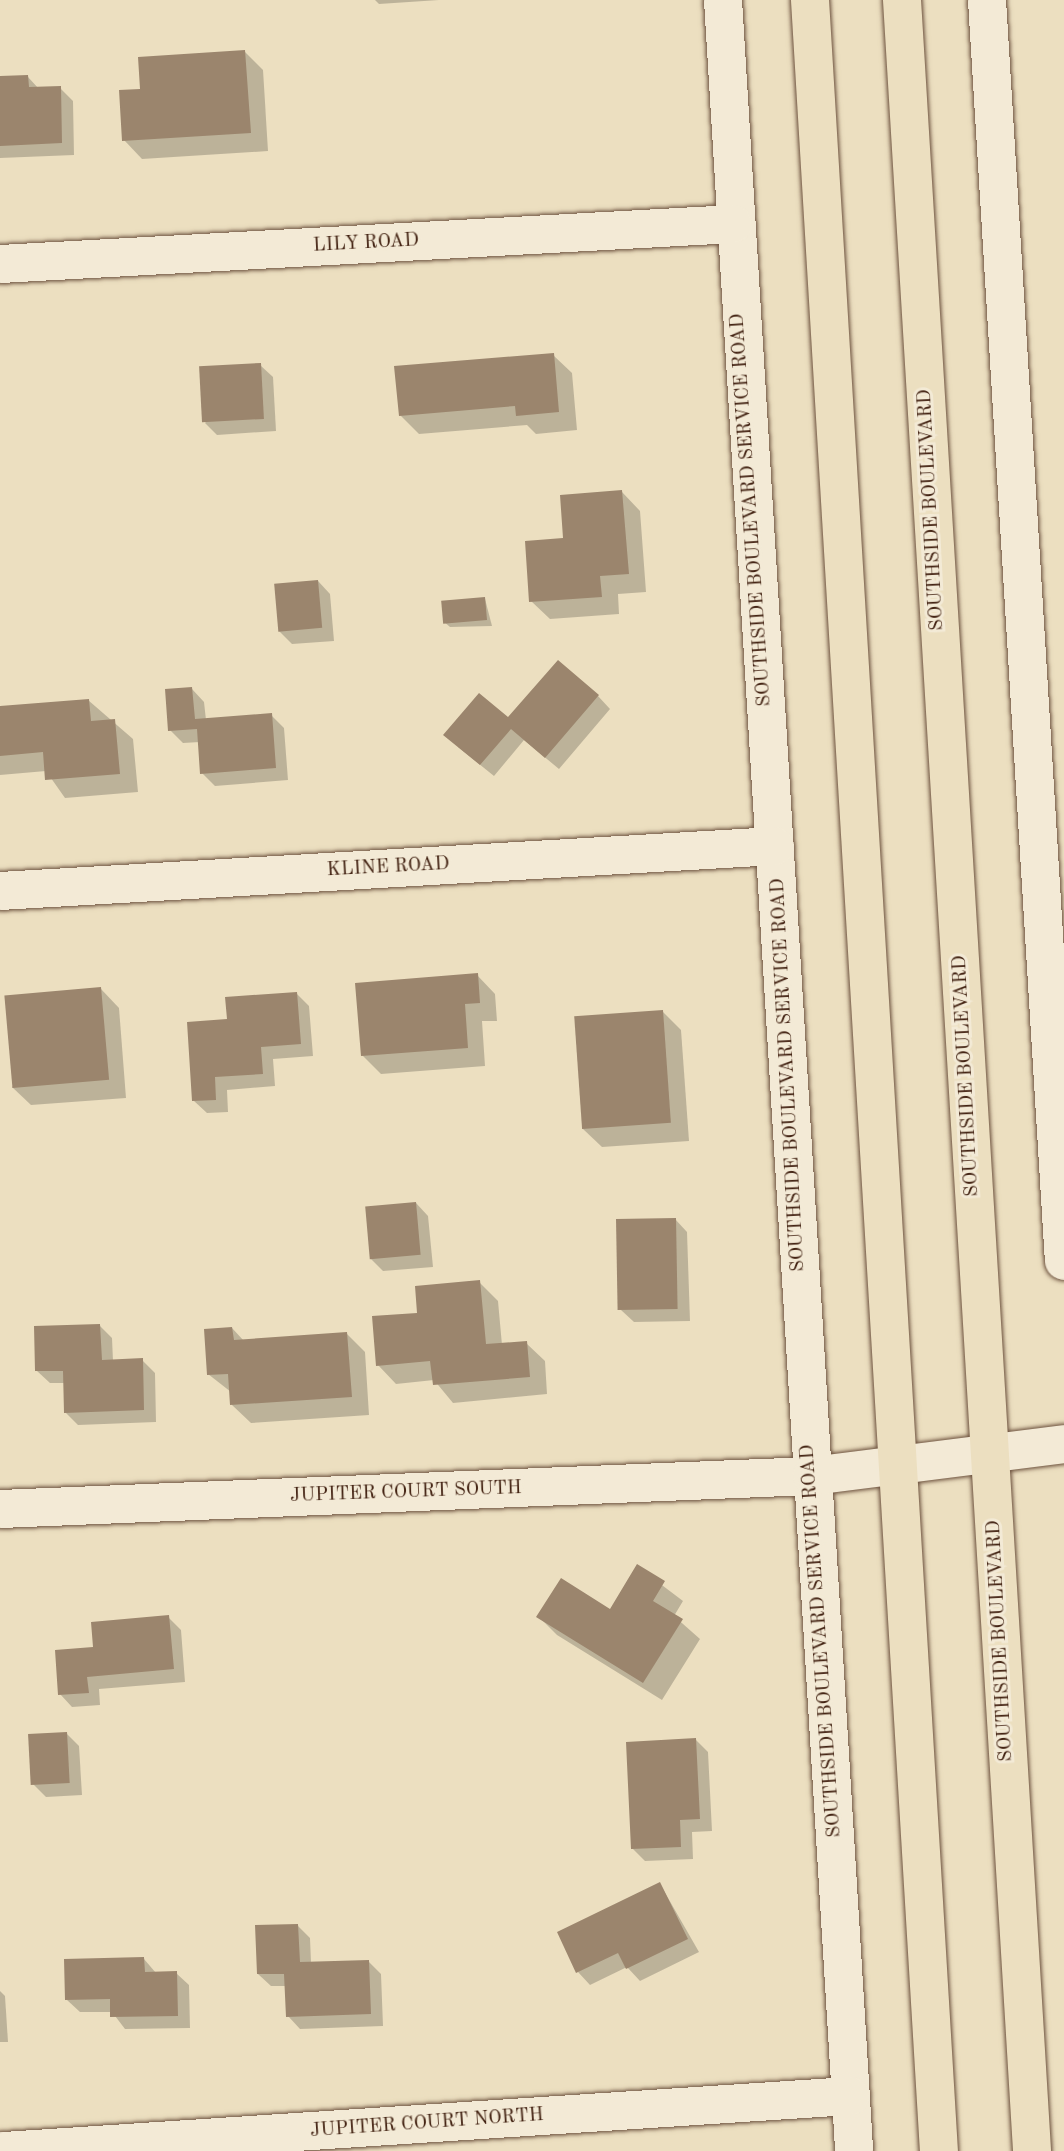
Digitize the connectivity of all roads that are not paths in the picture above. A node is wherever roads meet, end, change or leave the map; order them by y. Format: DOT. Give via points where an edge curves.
graph roads {
  1 [pos="723,0"];
  2 [pos="810,0"];
  3 [pos="902,0"];
  4 [pos="987,0"];
  5 [pos="733,224"];
  6 [pos="0,264"];
  7 [pos="775,846"];
  8 [pos="0,891"];
  9 [pos="1064,1261"];
  10 [pos="1064,1444"];
  11 [pos="989,1453"];
  12 [pos="897,1466"];
  13 [pos="812,1476"];
  14 [pos="0,1509"];
  15 [pos="850,2096"];
  16 [pos="4,2151"];
  17 [pos="854,2151"];
  18 [pos="939,2151"];
  19 [pos="1032,2151"];
  1 -- 5 [label="street, SOUTHSIDE BOULEVARD SERVICE ROAD"];
  2 -- 12 [label="highway"];
  3 -- 11 [label="highway, SOUTHSIDE BOULEVARD"];
  4 -- 9 [label="street"];
  5 -- 6 [label="street, LILY ROAD"];
  5 -- 7 [label="street, SOUTHSIDE BOULEVARD SERVICE ROAD"];
  7 -- 8 [label="street, KLINE ROAD"];
  7 -- 13 [label="street, SOUTHSIDE BOULEVARD SERVICE ROAD"];
  10 -- 11 [label="street, JUPITER COURT SOUTH"];
  11 -- 12 [label="street, JUPITER COURT SOUTH"];
  11 -- 19 [label="highway, SOUTHSIDE BOULEVARD"];
  12 -- 13 [label="street, JUPITER COURT SOUTH"];
  12 -- 18 [label="highway"];
  13 -- 14 [label="street, JUPITER COURT SOUTH"];
  13 -- 15 [label="street, SOUTHSIDE BOULEVARD SERVICE ROAD"];
  15 -- 16 [label="street, JUPITER COURT NORTH"];
  15 -- 17 [label="street, SOUTHSIDE BOULEVARD SERVICE ROAD"];
}
